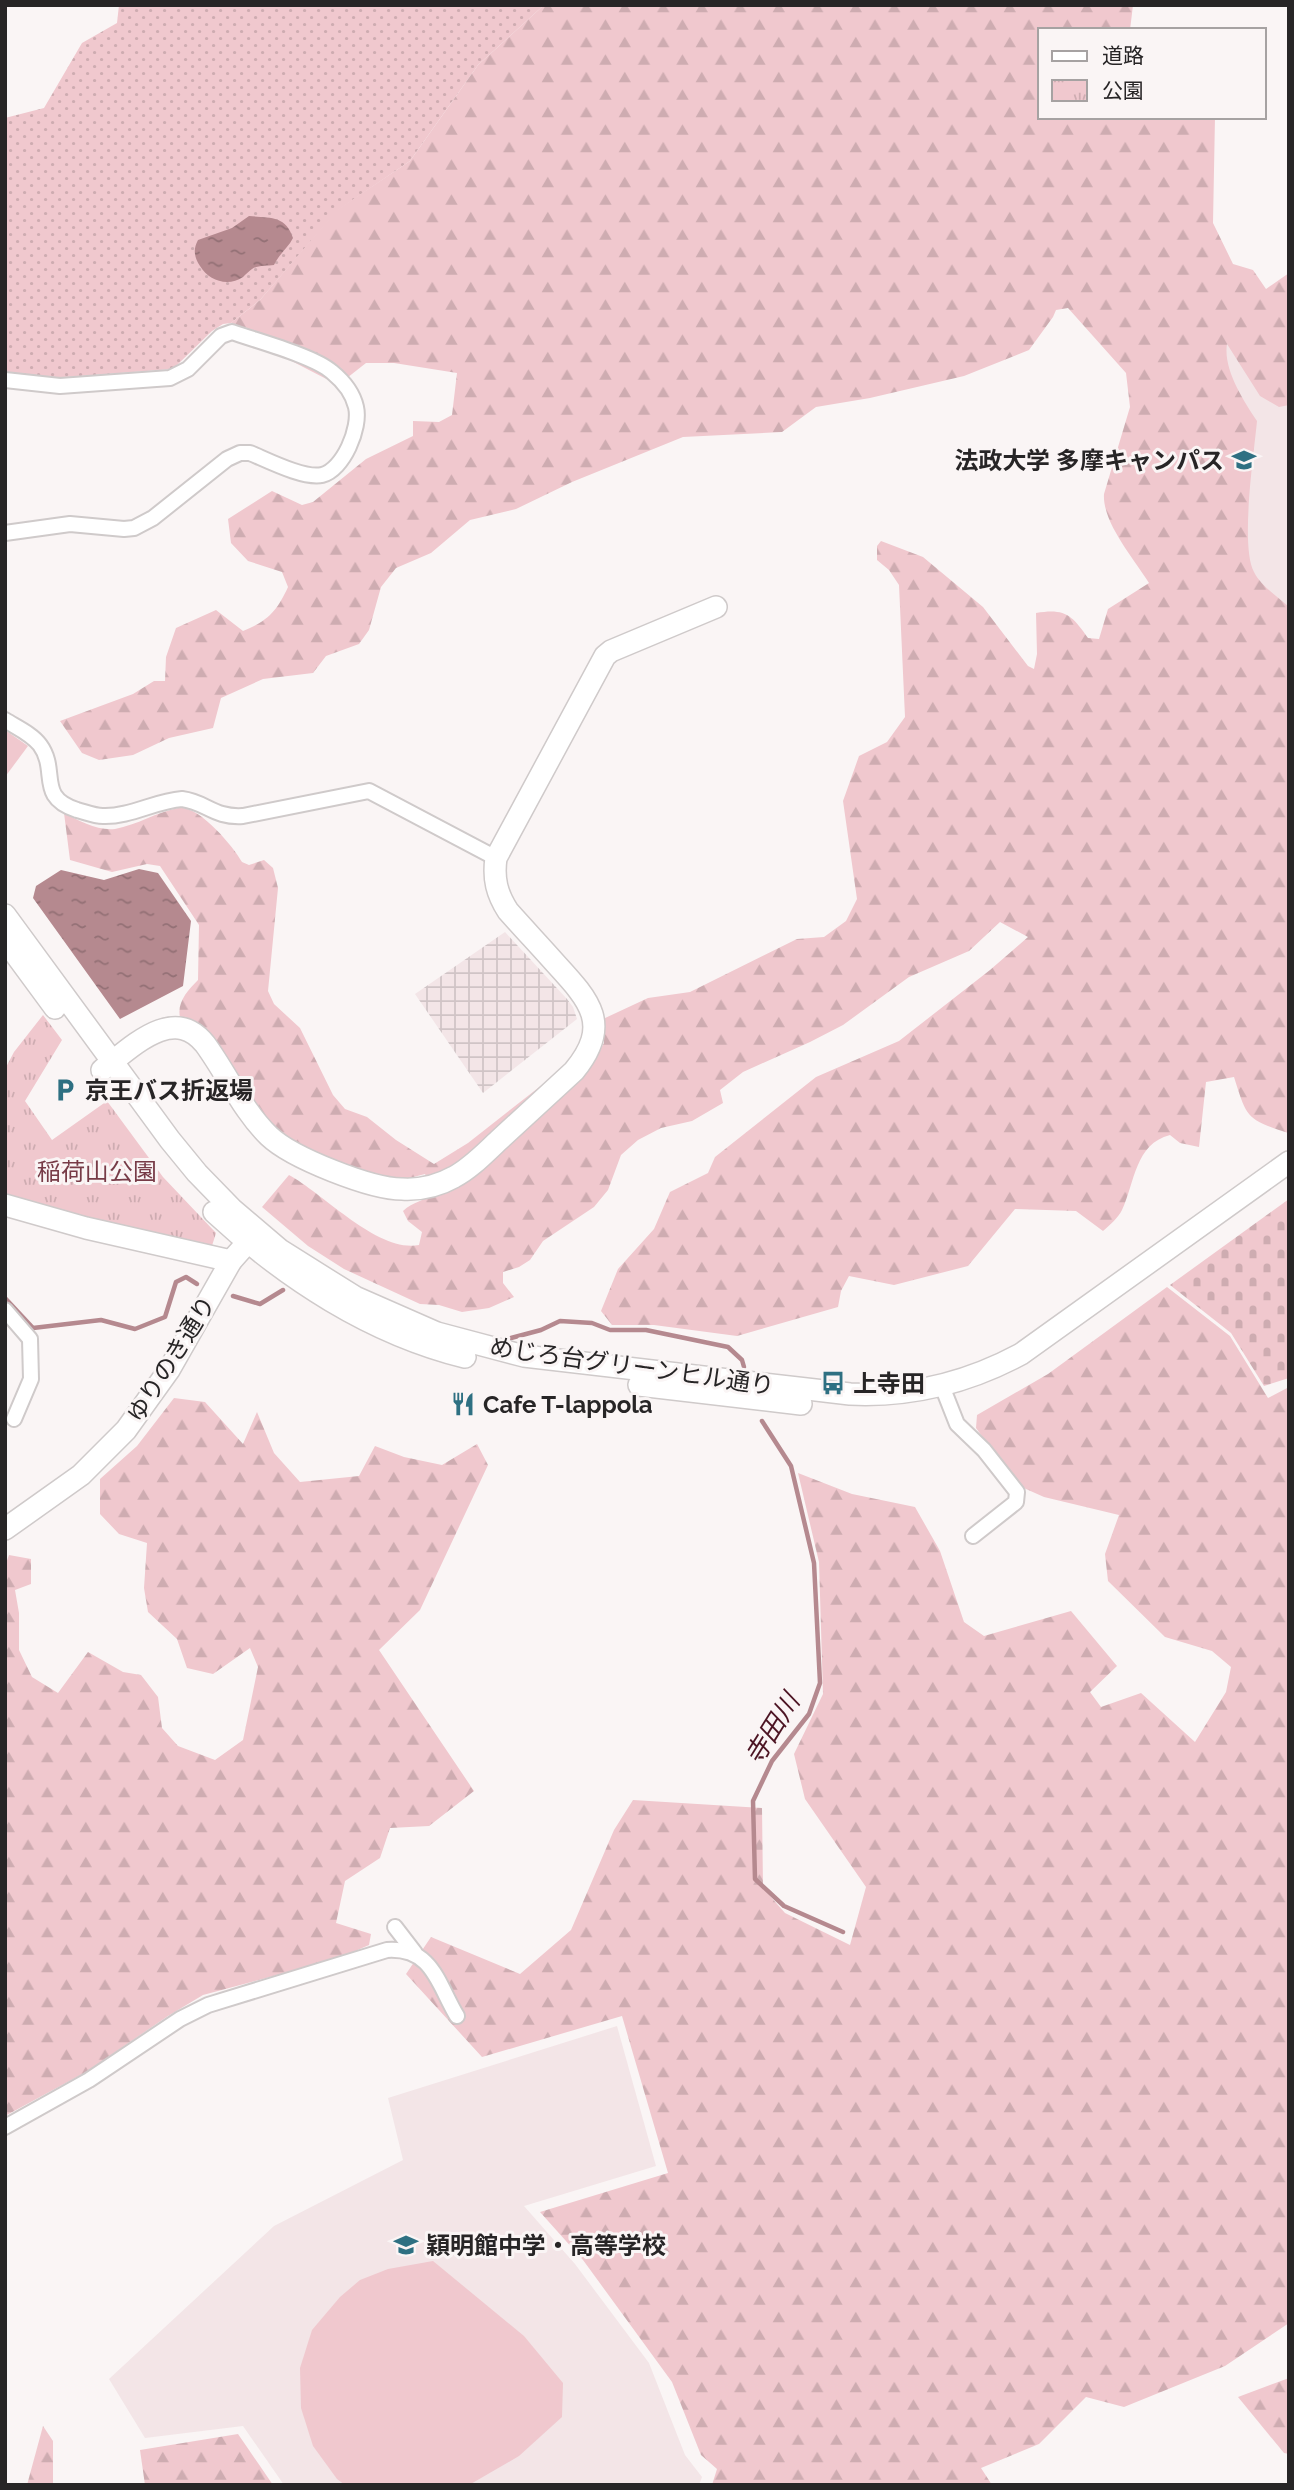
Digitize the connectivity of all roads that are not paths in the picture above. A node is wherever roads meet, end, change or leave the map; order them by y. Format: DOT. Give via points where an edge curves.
graph roads {
  1 [pos="5,380"];
  2 [pos="5,533"];
  3 [pos="716,607"];
  4 [pos="5,720"];
  5 [pos="496,858"];
  6 [pos="5,915"];
  7 [pos="5,940"];
  8 [pos="107,1066"];
  9 [pos="1289,1162"];
  10 [pos="1289,1180"];
  11 [pos="5,1205"];
  12 [pos="253,1237"];
  13 [pos="231,1261"];
  14 [pos="5,1310"];
  15 [pos="944,1393"];
  16 [pos="15,1419"];
  17 [pos="5,1529"];
  18 [pos="973,1536"];
  19 [pos="395,1927"];
  20 [pos="415,1953"];
  21 [pos="457,2016"];
  22 [pos="5,2127"];
  1 -- 2 [label="street" via="60,386 170,378 232,332 323,365 343,383 357,409 343,460 320,475 240,453 144,525 124,529 70,524"];
  3 -- 5 [label="street" via="605,656"];
  4 -- 5 [label="street" via="40,746 55,799 94,815 116,815 182,799 222,816 243,816 369,792"];
  5 -- 8 [label="street" via="499,898 583,995 592,1014 593,1039 574,1071 454,1178 422,1188 390,1188 296,1155 267,1135 205,1044 184,1028 156,1031"];
  6 -- 8 [label="street, めじろ台グリーンヒル通り"];
  7 -- 8 [label="street, めじろ台グリーンヒル通り"];
  8 -- 12 [label="street, めじろ台グリーンヒル通り" via="170,1164 211,1209"];
  9 -- 15 [label="street, めじろ台グリーンヒル通り" via="1021,1354"];
  10 -- 15 [label="street, めじろ台グリーンヒル通り" via="1030,1365 989,1386"];
  11 -- 13 [label="street"];
  12 -- 13 [label="street, ゆりのき通り"];
  12 -- 15 [label="street, めじろ台グリーンヒル通り" via="308,1287 344,1309 433,1348 491,1364 549,1375 845,1408 891,1409"];
  13 -- 17 [label="street, ゆりのき通り" via="169,1370 126,1430 81,1475"];
  14 -- 16 [label="street" via="30,1339 31,1379"];
  15 -- 18 [label="street" via="957,1424 1017,1492 1016,1502"];
  19 -- 20 [label="street"];
  20 -- 21 [label="street" via="441,1982"];
  20 -- 22 [label="street" via="387,1950 208,2005"];
}
